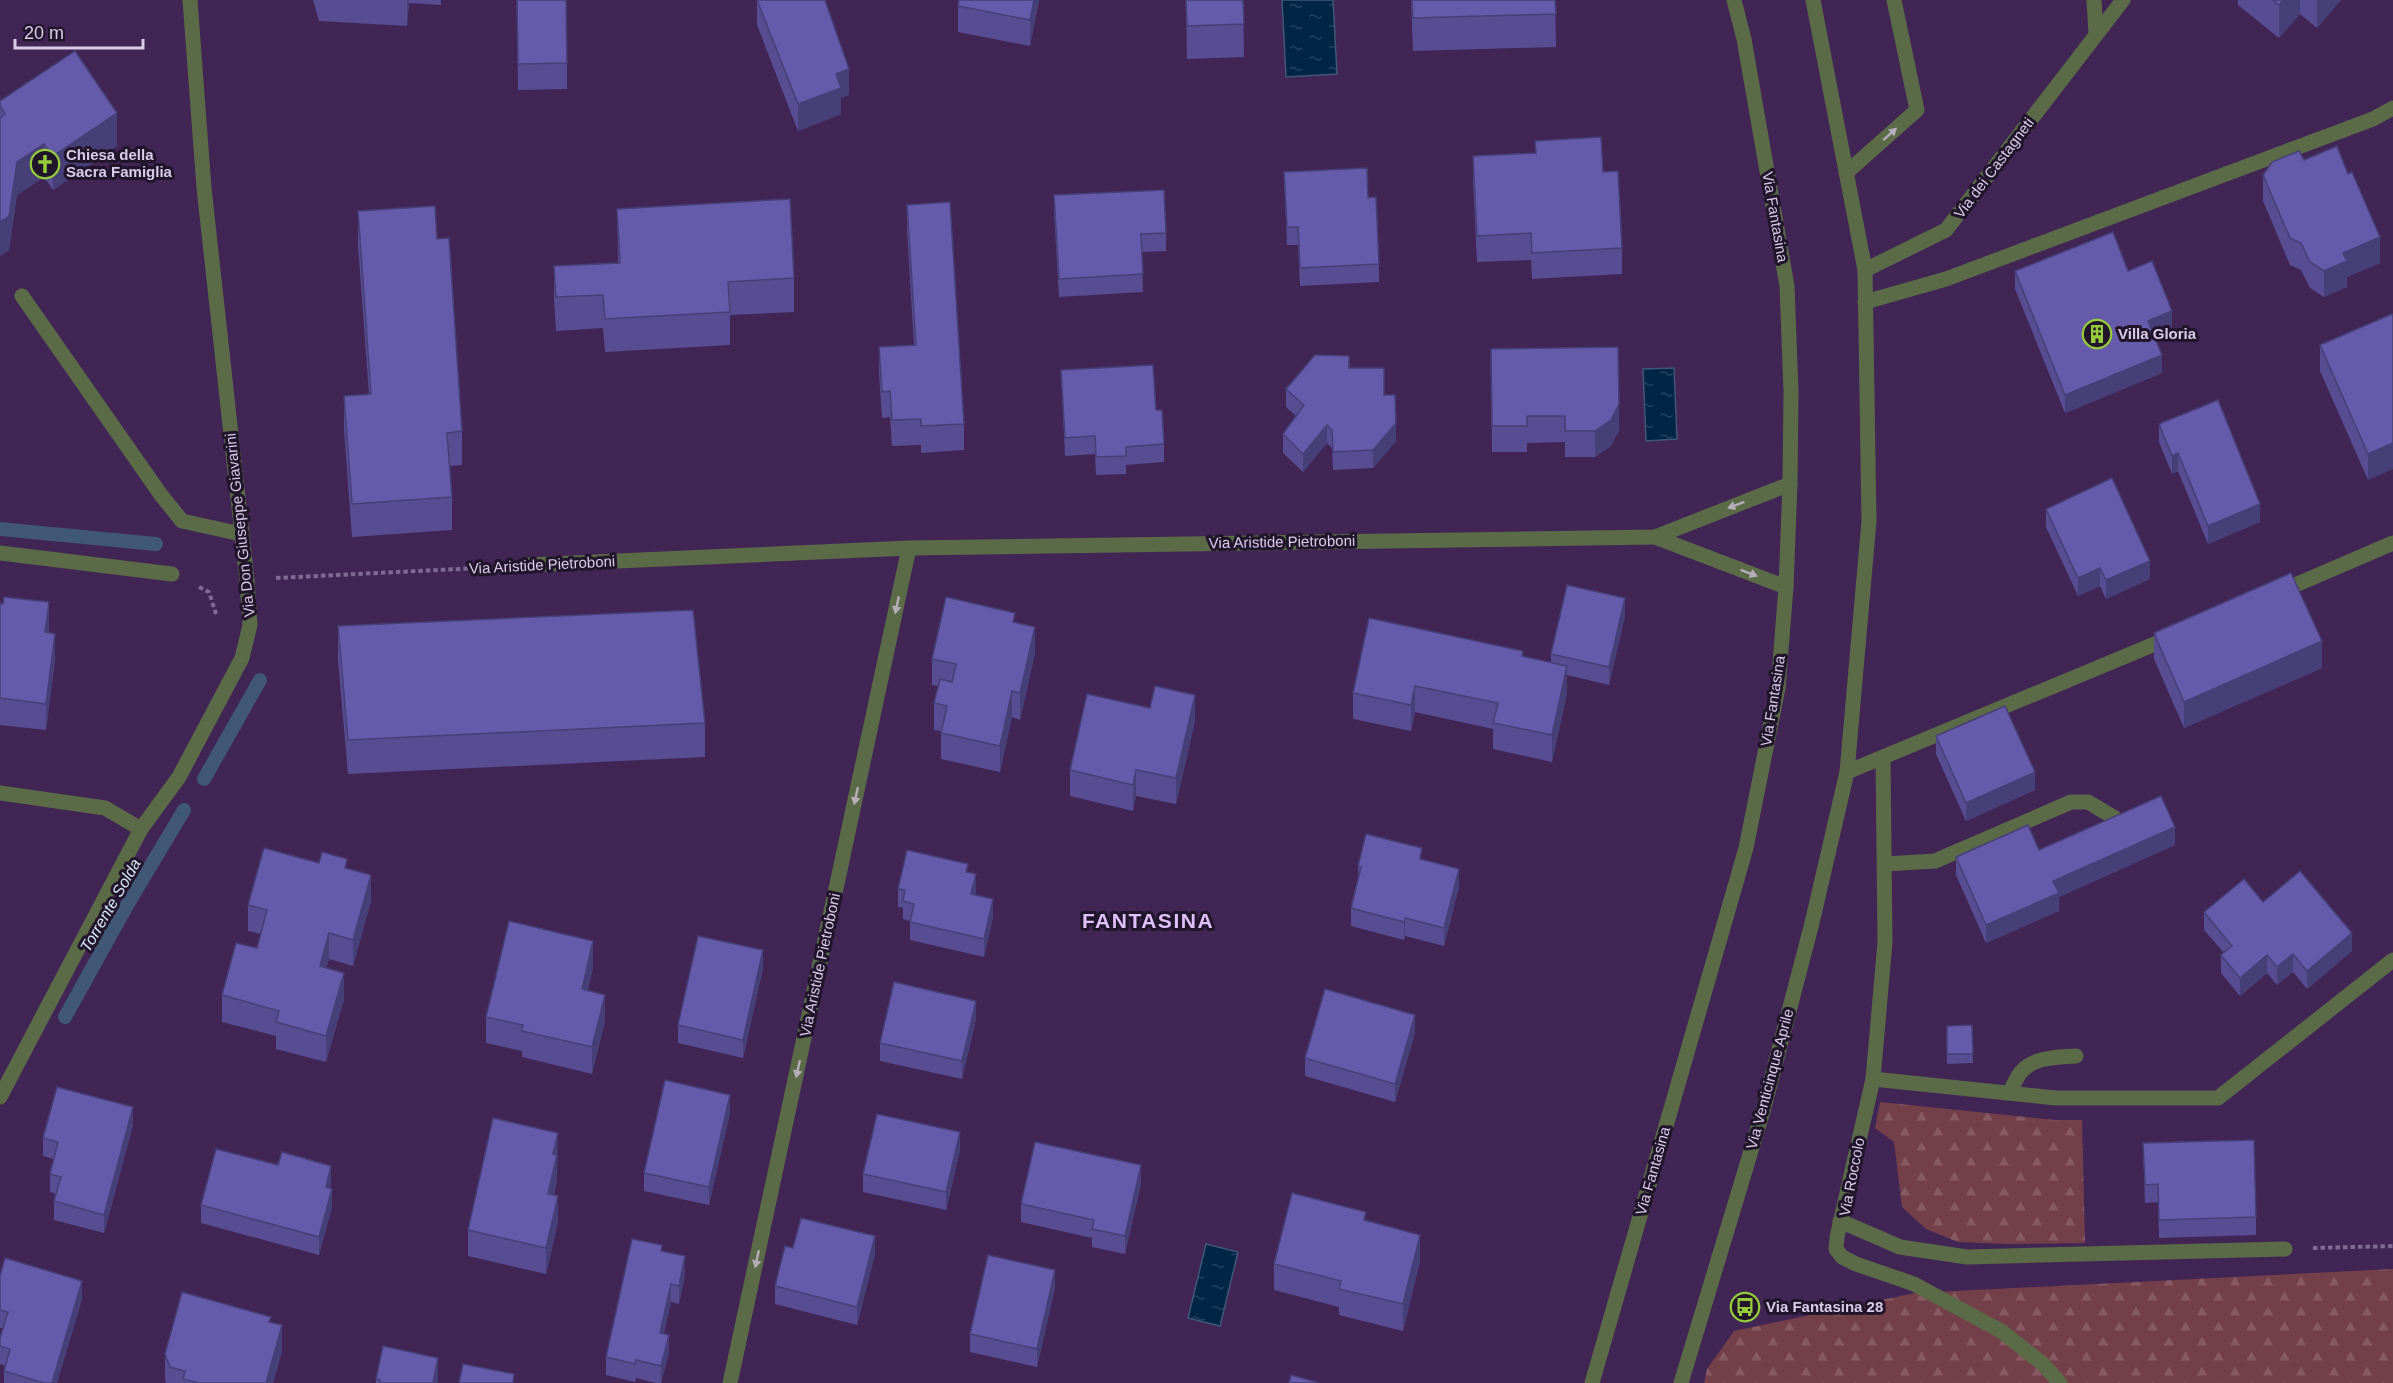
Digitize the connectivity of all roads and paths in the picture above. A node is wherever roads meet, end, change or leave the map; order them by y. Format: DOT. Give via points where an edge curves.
graph roads {
  1 [pos="190,0"];
  2 [pos="1734,0"];
  3 [pos="1813,0"];
  4 [pos="1894,0"];
  5 [pos="2094,0"];
  6 [pos="2123,0"];
  7 [pos="2096,34"];
  8 [pos="2393,108"];
  9 [pos="1846,173"];
  10 [pos="1865,270"];
  11 [pos="22,296"];
  12 [pos="1865,302"];
  13 [pos="1790,484"];
  14 [pos="241,534"];
  15 [pos="1655,537"];
  16 [pos="2393,543"];
  17 [pos="909,548"];
  18 [pos="0,553"];
  19 [pos="527,565"];
  20 [pos="172,574"];
  21 [pos="247,580"];
  22 [pos="1786,587"];
  23 [pos="2263,598"];
  24 [pos="2187,630"];
  25 [pos="1883,758"];
  26 [pos="1847,772"];
  27 [pos="0,792"];
  28 [pos="2115,818"];
  29 [pos="141,829"];
  30 [pos="1885,864"];
  31 [pos="2393,960"];
  32 [pos="2076,1056"];
  33 [pos="1873,1078"];
  34 [pos="2009,1094"];
  35 [pos="0,1096"];
  36 [pos="1840,1221"];
  37 [pos="2393,1246"];
  38 [pos="2285,1249"];
  39 [pos="730,1383"];
  40 [pos="1592,1383"];
  41 [pos="1681,1383"];
  42 [pos="2060,1383"];
  1 -- 14 [label="street, Via Don Giuseppe Giavarini" via="204,188"];
  2 -- 13 [label="street, Via Fantasina" via="1787,286"];
  3 -- 9 [label="street"];
  9 -- 4 [label="street, one-way" via="1917,110"];
  5 -- 7 [label="street"];
  6 -- 7 [label="street, Via dei Castagneti"];
  7 -- 10 [label="street, Via dei Castagneti" via="1946,230"];
  8 -- 12 [label="street" via="1946,279"];
  9 -- 10 [label="street"];
  10 -- 12 [label="street"];
  11 -- 14 [label="street" via="182,521"];
  12 -- 26 [label="street" via="1869,521"];
  13 -- 15 [label="street, Via Aristide Pietroboni, one-way"];
  13 -- 22 [label="street, Via Fantasina"];
  14 -- 21 [label="street, Via Don Giuseppe Giavarini"];
  15 -- 17 [label="street, Via Aristide Pietroboni"];
  15 -- 22 [label="street, Via Aristide Pietroboni, one-way"];
  16 -- 23 [label="street"];
  17 -- 19 [label="street, Via Aristide Pietroboni"];
  17 -- 39 [label="street, Via Aristide Pietroboni, one-way"];
  18 -- 20 [label="street"];
  19 -- 21 [label="path, Via Aristide Pietroboni"];
  21 -- 29 [label="street, Via Don Giuseppe Giavarini" via="250,625 242,658 179,777"];
  22 -- 40 [label="street, Via Fantasina" via="1778,688 1746,848"];
  24 -- 25 [label="street"];
  25 -- 26 [label="street"];
  25 -- 30 [label="street, Via Roccolo"];
  26 -- 41 [label="street, Via Venticinque Aprile" via="1763,1111"];
  27 -- 29 [label="street" via="105,808"];
  28 -- 30 [label="street" via="2088,802 2072,802 1935,861"];
  29 -- 35 [label="street, Via Don Giuseppe Giavarini"];
  30 -- 33 [label="street, Via Roccolo" via="1885,942"];
  31 -- 34 [label="street" via="2218,1098 2056,1098"];
  32 -- 34 [label="street" via="2033,1064 2021,1071"];
  33 -- 34 [label="street"];
  33 -- 36 [label="street, Via Roccolo"];
  36 -- 38 [label="street, Via Roccolo" via="1900,1247 1967,1257"];
  36 -- 42 [label="street" via="1836,1249 1842,1257 1914,1284 2001,1331 2043,1364"];
  37 -- 38 [label="path"];
}
